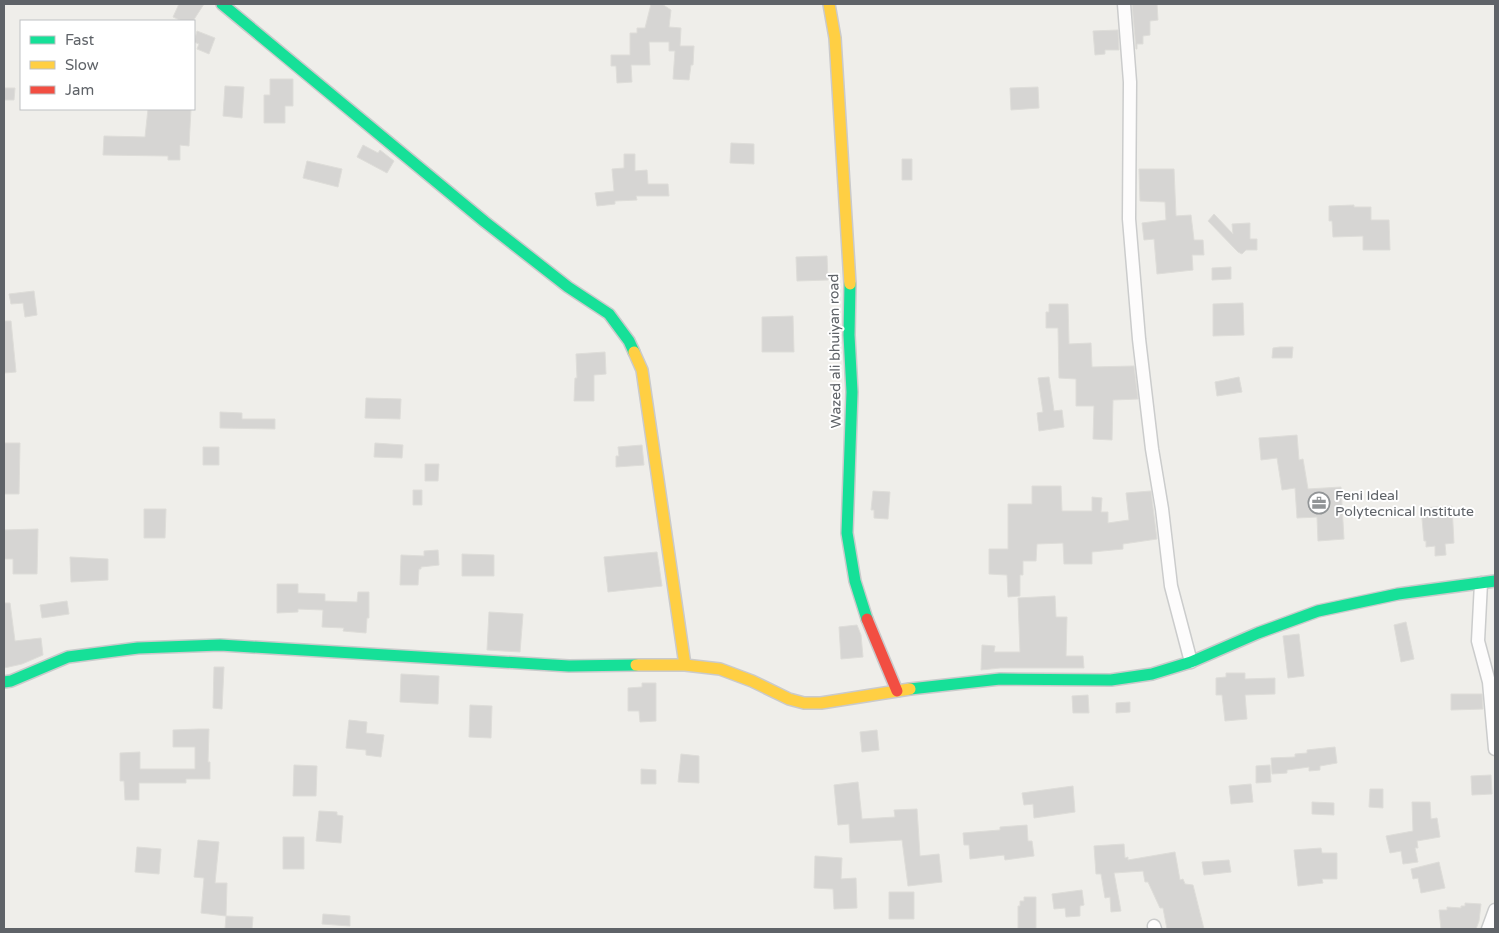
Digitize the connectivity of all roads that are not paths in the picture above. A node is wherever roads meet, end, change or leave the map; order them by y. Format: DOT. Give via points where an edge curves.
graph roads {
  1 [pos="222,4"];
  2 [pos="830,4"];
  3 [pos="1124,4"];
  4 [pos="1495,581"];
  5 [pos="1481,583"];
  6 [pos="1191,662"];
  7 [pos="685,665"];
  8 [pos="4,682"];
  9 [pos="897,691"];
  10 [pos="1495,749"];
  11 [pos="1495,910"];
  12 [pos="1488,929"];
  1 -- 7 [label="street" via="484,222 568,287 609,314 629,341 642,370"];
  2 -- 9 [label="street, Wazed ali bhuiyan road" via="835,38 850,281 852,392 847,533 868,623"];
  3 -- 6 [label="street" via="1130,82 1129,219 1139,339 1171,586"];
  4 -- 5 [label="street"];
  5 -- 6 [label="street" via="1398,594 1318,611"];
  5 -- 10 [label="street" via="1478,641 1489,682"];
  6 -- 9 [label="street" via="1152,674 1112,680 1000,679"];
  7 -- 8 [label="street" via="569,666 220,645 138,648 68,657"];
  7 -- 9 [label="street" via="720,669 804,703"];
  11 -- 12 [label="street"];
}
